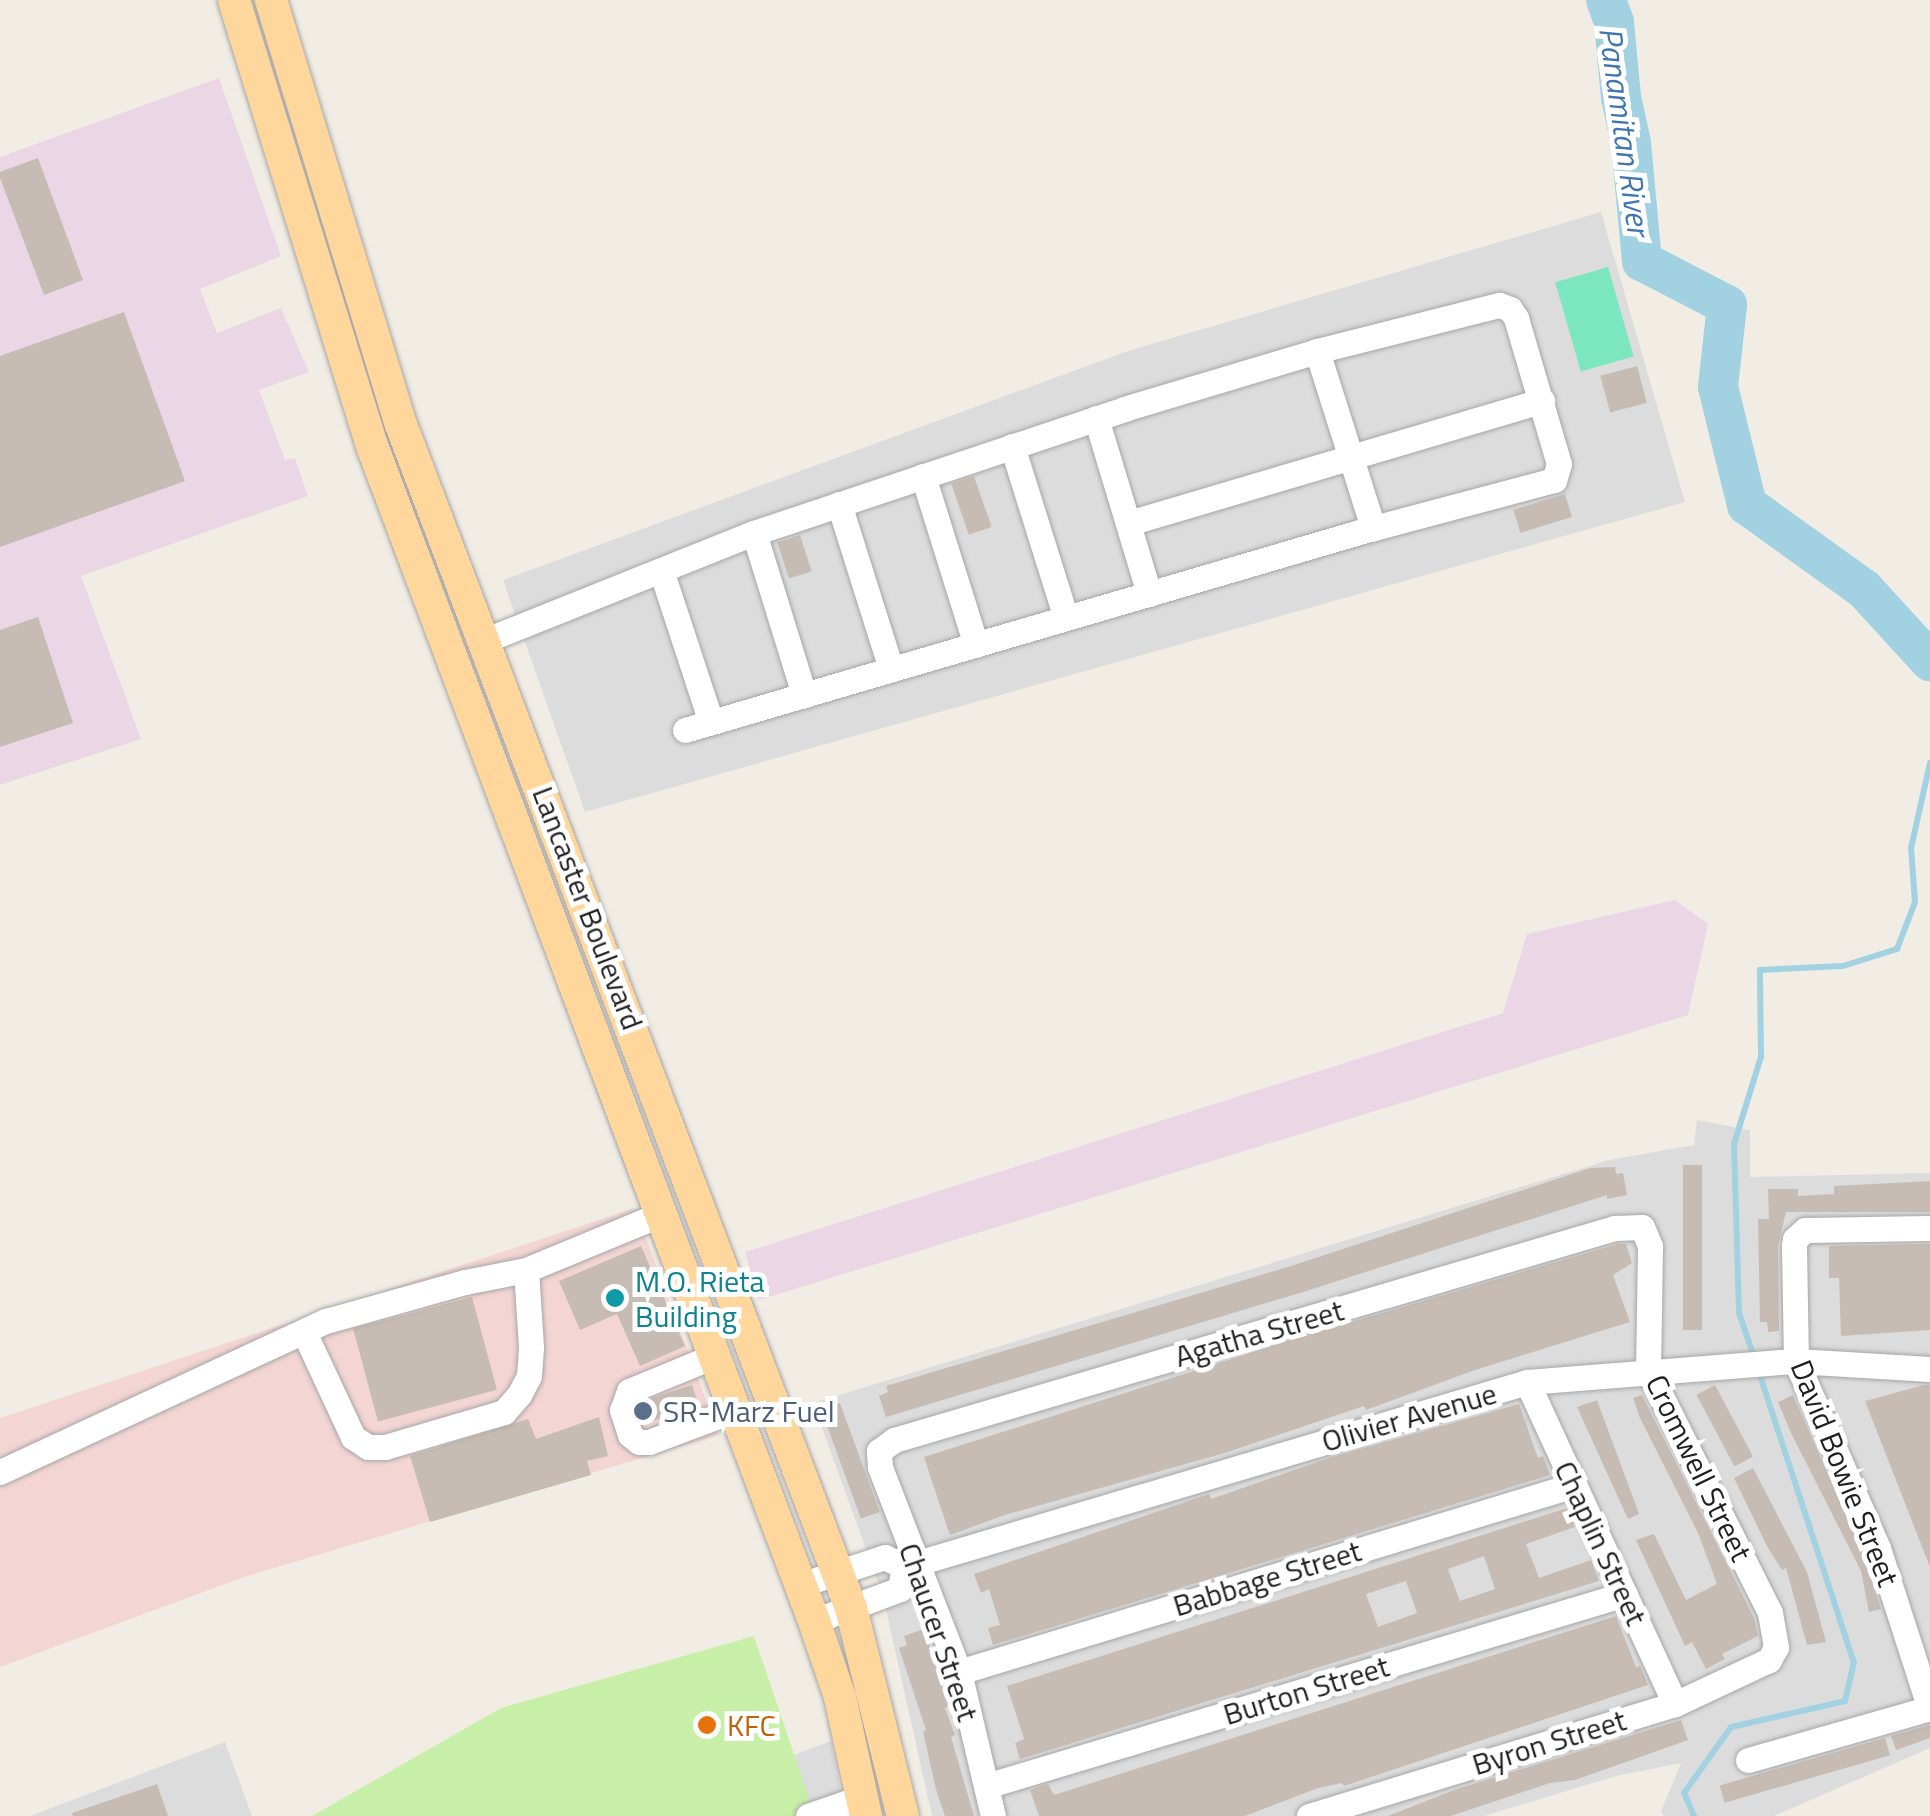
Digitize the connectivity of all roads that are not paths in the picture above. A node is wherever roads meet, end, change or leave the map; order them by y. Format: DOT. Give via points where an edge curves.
graph roads {
  1 [pos="234,0"];
  2 [pos="271,0"];
  3 [pos="1317,352"];
  4 [pos="1542,401"];
  5 [pos="1096,418"];
  6 [pos="1012,446"];
  7 [pos="1349,458"];
  8 [pos="923,476"];
  9 [pos="838,504"];
  10 [pos="1129,524"];
  11 [pos="1373,528"];
  12 [pos="754,533"];
  13 [pos="661,570"];
  14 [pos="1149,594"];
  15 [pos="1066,618"];
  16 [pos="486,640"];
  17 [pos="976,644"];
  18 [pos="891,669"];
  19 [pos="804,694"];
  20 [pos="608,963"];
  21 [pos="572,977"];
  22 [pos="661,1214"];
  23 [pos="1642,1227"];
  24 [pos="1930,1228"];
  25 [pos="526,1270"];
  26 [pos="304,1332"];
  27 [pos="714,1356"];
  28 [pos="1785,1362"];
  29 [pos="1648,1370"];
  30 [pos="1930,1370"];
  31 [pos="1527,1382"];
  32 [pos="734,1410"];
  33 [pos="879,1451"];
  34 [pos="0,1472"];
  35 [pos="1574,1485"];
  36 [pos="910,1565"];
  37 [pos="838,1572"];
  38 [pos="800,1586"];
  39 [pos="1625,1594"];
  40 [pos="851,1608"];
  41 [pos="814,1621"];
  42 [pos="1776,1647"];
  43 [pos="959,1672"];
  44 [pos="1675,1704"];
  45 [pos="1930,1708"];
  46 [pos="1748,1760"];
  47 [pos="986,1786"];
  48 [pos="864,1806"];
  49 [pos="808,1816"];
  50 [pos="903,1816"];
  51 [pos="993,1816"];
  52 [pos="1310,1816"];
  1 -- 21 [label="main road, Lancaster Boulevard" via="374,451"];
  2 -- 16 [label="main road, Lancaster Boulevard" via="400,422"];
  3 -- 4 [label="street" via="1499,305 1516,318"];
  3 -- 5 [label="street"];
  3 -- 7 [label="street"];
  4 -- 7 [label="street"];
  4 -- 11 [label="street" via="1559,464 1554,480"];
  5 -- 6 [label="street"];
  5 -- 10 [label="street"];
  6 -- 8 [label="street"];
  6 -- 15 [label="street"];
  7 -- 10 [label="street"];
  7 -- 11 [label="street"];
  8 -- 9 [label="street"];
  8 -- 17 [label="street"];
  9 -- 12 [label="street"];
  9 -- 18 [label="street"];
  10 -- 14 [label="street"];
  11 -- 14 [label="street"];
  12 -- 13 [label="street"];
  12 -- 19 [label="street"];
  13 -- 16 [label="street"];
  13 -- 19 [label="street" via="698,726"];
  14 -- 15 [label="street"];
  15 -- 17 [label="street"];
  16 -- 20 [label="main road, Lancaster Boulevard"];
  17 -- 18 [label="street"];
  18 -- 19 [label="street"];
  20 -- 21 [label="main road"];
  20 -- 37 [label="main road, Lancaster Boulevard"];
  21 -- 22 [label="main road, Lancaster Boulevard"];
  22 -- 25 [label="street"];
  22 -- 27 [label="main road, Lancaster Boulevard"];
  23 -- 29 [label="street, Cromwell Street" via="1650,1246"];
  23 -- 33 [label="street, Agatha Street" via="1630,1224 1577,1239 894,1440"];
  24 -- 28 [label="street, David Bowie Street" via="1799,1233"];
  25 -- 26 [label="street" via="448,1286"];
  25 -- 26 [label="street" via="531,1347 519,1396 504,1412 385,1447 353,1437"];
  26 -- 34 [label="street"];
  27 -- 32 [label="main road, Lancaster Boulevard"];
  27 -- 32 [label="street" via="629,1391 622,1410 630,1435 649,1442"];
  28 -- 29 [label="street, Olivier Avenue"];
  28 -- 30 [label="street, Olivier Avenue"];
  28 -- 45 [label="street, David Bowie Street" via="1878,1548"];
  29 -- 31 [label="street, Olivier Avenue"];
  29 -- 42 [label="street, Cromwell Street" via="1770,1613"];
  31 -- 35 [label="street, Chaplin Street"];
  31 -- 36 [label="street, Olivier Avenue"];
  32 -- 38 [label="main road, Lancaster Boulevard"];
  33 -- 36 [label="street, Chaucer Street"];
  35 -- 39 [label="street, Chaplin Street"];
  35 -- 43 [label="street, Babbage Street"];
  36 -- 37 [label="street, Olivier Avenue" via="885,1557"];
  36 -- 40 [label="street" via="900,1589"];
  36 -- 43 [label="street, Chaucer Street"];
  37 -- 38 [label="street, Olivier Avenue"];
  37 -- 40 [label="main road, Lancaster Boulevard"];
  38 -- 41 [label="main road, Lancaster Boulevard"];
  39 -- 44 [label="street, Chaplin Street"];
  39 -- 47 [label="street, Burton Street"];
  40 -- 41 [label="street"];
  40 -- 50 [label="main road, Lancaster Boulevard"];
  41 -- 48 [label="main road, Lancaster Boulevard" via="840,1698"];
  42 -- 44 [label="street, Byron Street" via="1755,1670"];
  43 -- 47 [label="street, Chaucer Street"];
  44 -- 52 [label="street, Byron Street"];
  45 -- 46 [label="street"];
  47 -- 51 [label="street, Chaucer Street"];
  48 -- 49 [label="street"];
}
